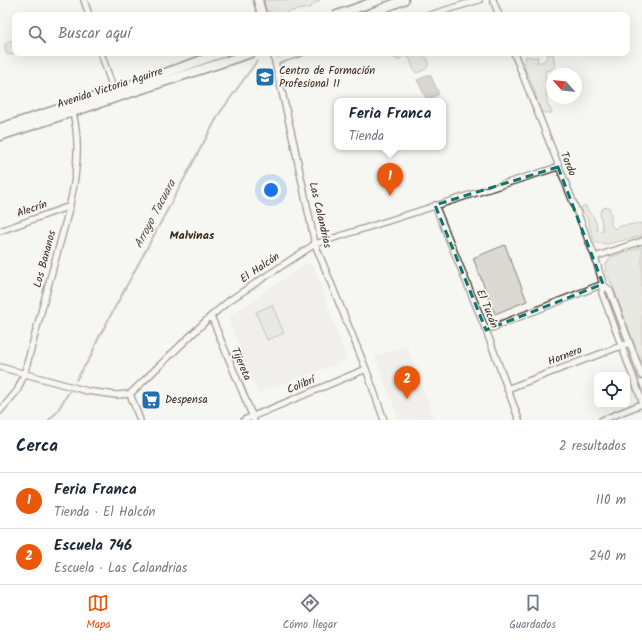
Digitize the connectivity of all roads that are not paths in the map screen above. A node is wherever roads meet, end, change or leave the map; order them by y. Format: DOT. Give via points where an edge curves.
graph roads {
  1 [pos="84,0"];
  2 [pos="258,0"];
  3 [pos="379,0"];
  4 [pos="404,0"];
  5 [pos="479,0"];
  6 [pos="493,0"];
  7 [pos="88,12"];
  8 [pos="261,12"];
  9 [pos="345,12"];
  10 [pos="374,12"];
  11 [pos="440,12"];
  12 [pos="498,12"];
  13 [pos="102,56"];
  14 [pos="213,56"];
  15 [pos="241,56"];
  16 [pos="274,56"];
  17 [pos="291,56"];
  18 [pos="515,56"];
  19 [pos="275,61"];
  20 [pos="114,91"];
  21 [pos="72,108"];
  22 [pos="0,128"];
  23 [pos="0,136"];
  24 [pos="558,167"];
  25 [pos="435,205"];
  26 [pos="70,206"];
  27 [pos="0,231"];
  28 [pos="642,242"];
  29 [pos="314,244"];
  30 [pos="594,257"];
  31 [pos="603,284"];
  32 [pos="210,316"];
  33 [pos="486,330"];
  34 [pos="629,343"];
  35 [pos="621,346"];
  36 [pos="0,367"];
  37 [pos="366,369"];
  38 [pos="24,374"];
  39 [pos="642,376"];
  40 [pos="507,389"];
  41 [pos="130,394"];
  42 [pos="642,402"];
  43 [pos="0,411"];
  44 [pos="253,418"];
  45 [pos="140,420"];
  46 [pos="244,420"];
  47 [pos="384,420"];
  48 [pos="519,420"];
  49 [pos="602,420"];
  1 -- 7 [label="street"];
  2 -- 8 [label="main road"];
  3 -- 9 [label="main road"];
  4 -- 10 [label="main road"];
  5 -- 11 [label="street"];
  6 -- 12 [label="street"];
  13 -- 20 [label="street"];
  14 -- 20 [label="main road, Avenida Victoria Aguirre"];
  15 -- 21 [label="main road, Avenida Victoria Aguirre"];
  16 -- 19 [label="street, Las Calandrias"];
  17 -- 19 [label="street"];
  18 -- 24 [label="street, Tordo"];
  19 -- 29 [label="street, Las Calandrias"];
  20 -- 21 [label="main road, Avenida Victoria Aguirre"];
  21 -- 22 [label="main road, Avenida Victoria Aguirre"];
  21 -- 23 [label="main road, Avenida Victoria Aguirre"];
  21 -- 26 [label="street, Los Bananos" via="77,159"];
  24 -- 25 [label="street, El Halcón"];
  24 -- 30 [label="street, Tordo"];
  25 -- 29 [label="street, El Halcón"];
  25 -- 33 [label="street, El Tucán"];
  26 -- 27 [label="street, Alecrín"];
  26 -- 38 [label="street, Los Bananos"];
  28 -- 30 [label="street"];
  29 -- 32 [label="street, El Halcón"];
  29 -- 37 [label="street, Las Calandrias"];
  30 -- 31 [label="street, Tordo"];
  31 -- 33 [label="street"];
  31 -- 34 [label="street, Tordo" via="610,291"];
  31 -- 35 [label="street, Tordo" via="602,293"];
  32 -- 41 [label="street, El Halcón"];
  32 -- 44 [label="street, Tijereta"];
  33 -- 40 [label="street, El Tucán"];
  34 -- 35 [label="street, Hornero"];
  34 -- 39 [label="street, Tordo"];
  35 -- 40 [label="street, Hornero"];
  35 -- 42 [label="street, Tordo"];
  36 -- 38 [label="street"];
  37 -- 44 [label="street, Colibrí"];
  37 -- 47 [label="street, Las Calandrias"];
  38 -- 41 [label="street" via="87,391"];
  38 -- 43 [label="street, Los Bananos" via="17,391"];
  40 -- 48 [label="street, El Tucán"];
  41 -- 45 [label="street"];
  42 -- 49 [label="street"];
  44 -- 46 [label="street, Colibrí"];
}
